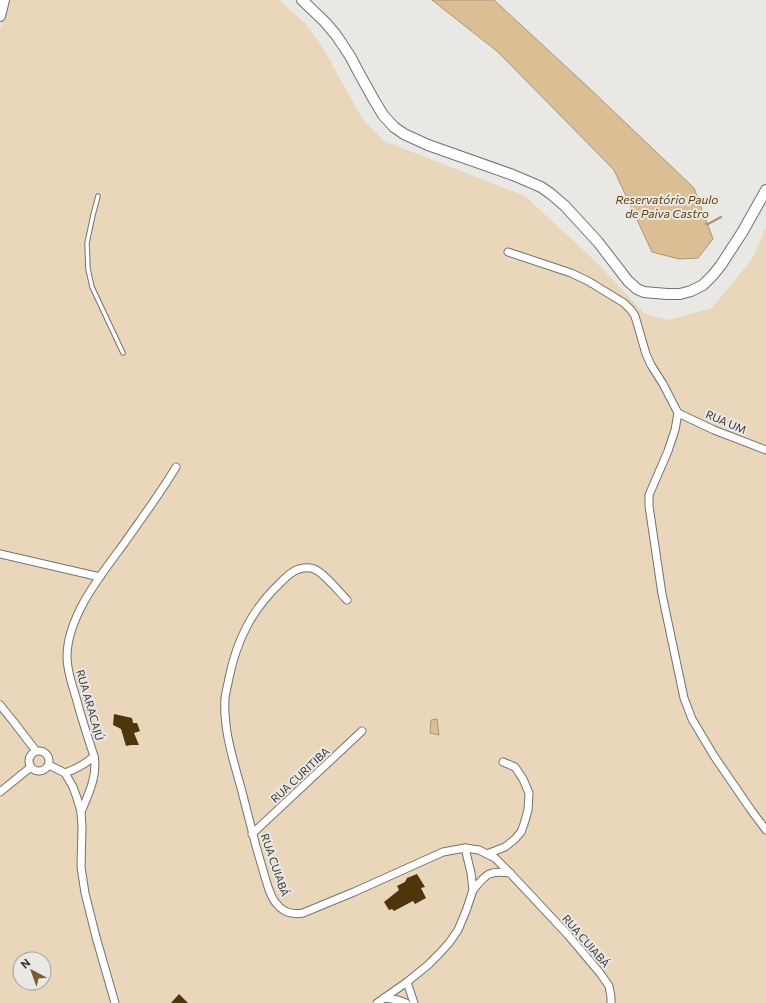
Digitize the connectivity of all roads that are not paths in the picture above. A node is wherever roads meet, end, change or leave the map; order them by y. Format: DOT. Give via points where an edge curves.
graph roads {
  1 [pos="4,0"];
  2 [pos="302,0"];
  3 [pos="0,16"];
  4 [pos="766,190"];
  5 [pos="98,196"];
  6 [pos="508,252"];
  7 [pos="123,353"];
  8 [pos="678,414"];
  9 [pos="766,450"];
  10 [pos="176,467"];
  11 [pos="0,554"];
  12 [pos="100,578"];
  13 [pos="347,600"];
  14 [pos="0,706"];
  15 [pos="362,731"];
  16 [pos="36,750"];
  17 [pos="94,756"];
  18 [pos="503,762"];
  19 [pos="49,765"];
  20 [pos="31,767"];
  21 [pos="65,773"];
  22 [pos="0,792"];
  23 [pos="81,812"];
  24 [pos="766,830"];
  25 [pos="252,834"];
  26 [pos="465,848"];
  27 [pos="488,854"];
  28 [pos="510,873"];
  29 [pos="473,890"];
  30 [pos="407,982"];
  31 [pos="384,998"];
  32 [pos="115,1003"];
  33 [pos="377,1003"];
  34 [pos="406,1003"];
  35 [pos="414,1003"];
  36 [pos="611,1003"];
  1 -- 3 [label="main road"];
  2 -- 4 [label="main road" via="340,40 383,115 394,127 428,145 541,187 565,206 628,280 644,292 680,294 691,292 703,285 744,231"];
  5 -- 7 [label="lane" via="87,243 88,269 92,287"];
  6 -- 8 [label="street" via="588,281 631,310 646,354"];
  8 -- 9 [label="street, RUA UM"];
  8 -- 24 [label="street" via="668,451 649,495 662,594 672,643 684,698 692,718 714,756"];
  10 -- 12 [label="street, RUA ARACAJÚ"];
  11 -- 12 [label="street"];
  12 -- 17 [label="street, RUA ARACAJÚ" via="76,618 70,633 67,656 71,681"];
  13 -- 25 [label="street, RUA CUIABÁ" via="324,575 312,568 297,569 269,594 242,635 232,665 225,697 225,711 231,752"];
  14 -- 16 [label="street"];
  15 -- 25 [label="street, RUA CURITIBA"];
  16 -- 19 [label="street" via="48,755"];
  16 -- 20 [label="street" via="29,758"];
  17 -- 21 [label="street, RUA ARACAJÚ" via="83,765"];
  17 -- 23 [label="street" via="92,787"];
  18 -- 27 [label="street" via="515,768 523,779 529,793 528,810 521,832 515,839 505,847"];
  19 -- 20 [label="street" via="40,771"];
  19 -- 21 [label="street"];
  20 -- 22 [label="street"];
  21 -- 23 [label="street" via="73,787"];
  23 -- 32 [label="street" via="81,867 84,893"];
  25 -- 26 [label="street, RUA CUIABÁ" via="275,903 288,913 295,914 354,892 443,852"];
  26 -- 27 [label="street, RUA CUIABÁ"];
  26 -- 29 [label="street"];
  27 -- 28 [label="street, RUA CUIABÁ"];
  28 -- 29 [label="street" via="490,873"];
  28 -- 36 [label="street, RUA CUIABÁ" via="600,973 609,986"];
  29 -- 30 [label="street" via="458,930 449,943"];
  30 -- 31 [label="street"];
  30 -- 35 [label="street"];
  31 -- 33 [label="street"];
  31 -- 34 [label="street"];
}
